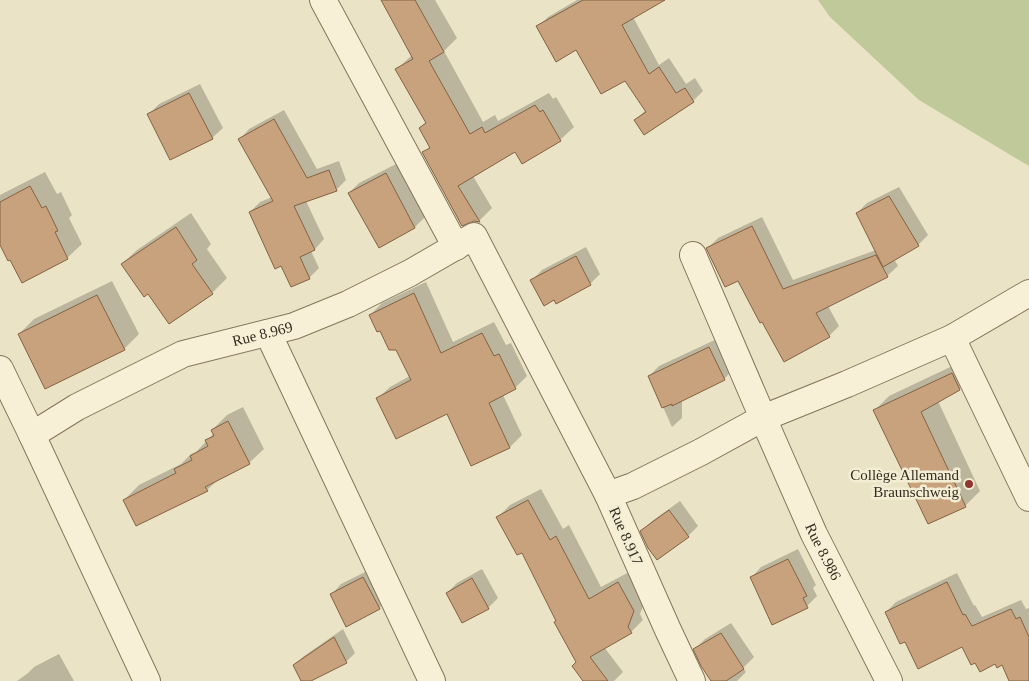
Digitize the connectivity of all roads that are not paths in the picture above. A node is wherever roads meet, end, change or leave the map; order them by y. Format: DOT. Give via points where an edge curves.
graph roads {
  1 [pos="324,0"];
  2 [pos="456,247"];
  3 [pos="693,255"];
  4 [pos="1029,293"];
  5 [pos="268,333"];
  6 [pos="952,338"];
  7 [pos="0,369"];
  8 [pos="763,418"];
  9 [pos="32,435"];
  10 [pos="608,494"];
  11 [pos="1029,498"];
  12 [pos="147,681"];
  13 [pos="432,681"];
  14 [pos="692,681"];
  15 [pos="889,681"];
  1 -- 2 [label="street"];
  2 -- 5 [label="street, Rue 8.969" via="348,304"];
  2 -- 10 [label="street, Rue 8.969" via="474,236"];
  3 -- 8 [label="street, Rue 8.986"];
  4 -- 6 [label="street, Rue 8.917"];
  5 -- 9 [label="street, Rue 8.969" via="183,354 77,407"];
  5 -- 13 [label="street"];
  6 -- 8 [label="street, Rue 8.917"];
  6 -- 11 [label="street"];
  7 -- 9 [label="street"];
  8 -- 10 [label="street, Rue 8.917" via="633,486"];
  8 -- 15 [label="street, Rue 8.986" via="814,534"];
  9 -- 12 [label="street"];
  10 -- 14 [label="street, Rue 8.917"];
}
